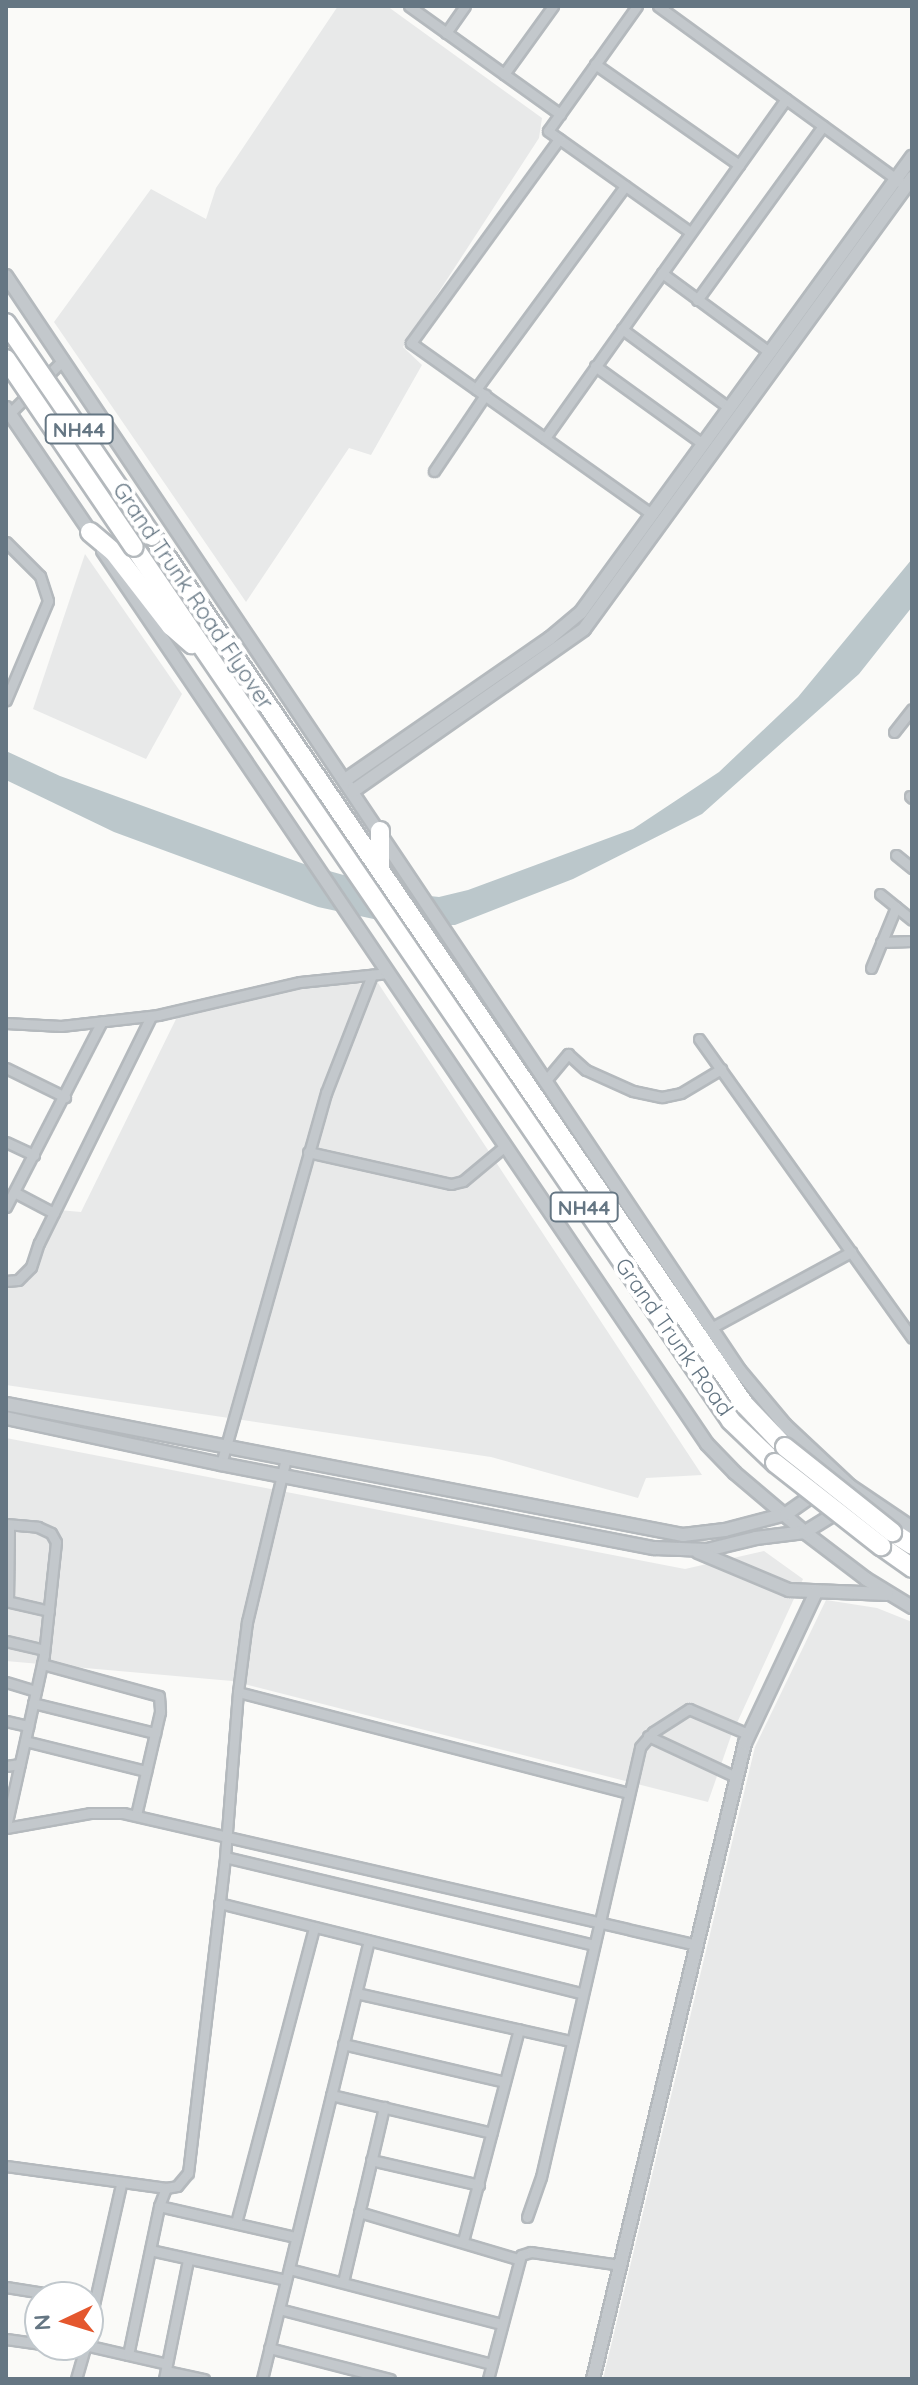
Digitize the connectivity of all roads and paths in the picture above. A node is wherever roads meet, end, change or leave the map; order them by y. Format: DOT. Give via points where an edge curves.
graph roads {
  1 [pos="409,6"];
  2 [pos="465,6"];
  3 [pos="553,6"];
  4 [pos="637,6"];
  5 [pos="658,6"];
  6 [pos="446,33"];
  7 [pos="595,64"];
  8 [pos="504,74"];
  9 [pos="786,99"];
  10 [pos="560,114"];
  11 [pos="823,126"];
  12 [pos="559,139"];
  13 [pos="912,157"];
  14 [pos="739,165"];
  15 [pos="905,181"];
  16 [pos="625,186"];
  17 [pos="690,232"];
  18 [pos="662,273"];
  19 [pos="6,276"];
  20 [pos="697,300"];
  21 [pos="6,323"];
  22 [pos="622,329"];
  23 [pos="769,352"];
  24 [pos="6,359"];
  25 [pos="63,360"];
  26 [pos="595,366"];
  27 [pos="481,392"];
  28 [pos="729,408"];
  29 [pos="7,413"];
  30 [pos="545,438"];
  31 [pos="703,444"];
  32 [pos="434,471"];
  33 [pos="652,514"];
  34 [pos="90,532"];
  35 [pos="6,542"];
  36 [pos="210,658"];
  37 [pos="6,700"];
  38 [pos="912,709"];
  39 [pos="894,732"];
  40 [pos="345,780"];
  41 [pos="353,791"];
  42 [pos="380,831"];
  43 [pos="896,855"];
  44 [pos="912,868"];
  45 [pos="380,869"];
  46 [pos="880,894"];
  47 [pos="896,907"];
  48 [pos="912,920"];
  49 [pos="912,941"];
  50 [pos="881,942"];
  51 [pos="871,968"];
  52 [pos="389,973"];
  53 [pos="372,975"];
  54 [pos="151,1016"];
  55 [pos="102,1021"];
  56 [pos="6,1023"];
  57 [pos="699,1039"];
  58 [pos="6,1068"];
  59 [pos="721,1069"];
  60 [pos="547,1079"];
  61 [pos="65,1097"];
  62 [pos="6,1142"];
  63 [pos="505,1146"];
  64 [pos="308,1152"];
  65 [pos="34,1155"];
  66 [pos="14,1192"];
  67 [pos="6,1207"];
  68 [pos="54,1213"];
  69 [pos="851,1252"];
  70 [pos="6,1281"];
  71 [pos="709,1329"];
  72 [pos="912,1338"];
  73 [pos="6,1404"];
  74 [pos="6,1418"];
  75 [pos="226,1447"];
  76 [pos="286,1458"];
  77 [pos="221,1464"];
  78 [pos="283,1475"];
  79 [pos="839,1476"];
  80 [pos="863,1496"];
  81 [pos="521,1504"];
  82 [pos="786,1514"];
  83 [pos="516,1522"];
  84 [pos="8,1524"];
  85 [pos="912,1528"];
  86 [pos="805,1532"];
  87 [pos="688,1535"];
  88 [pos="912,1545"];
  89 [pos="697,1551"];
  90 [pos="912,1568"];
  91 [pos="816,1592"];
  92 [pos="890,1594"];
  93 [pos="7,1601"];
  94 [pos="912,1607"];
  95 [pos="49,1611"];
  96 [pos="6,1641"];
  97 [pos="44,1650"];
  98 [pos="42,1664"];
  99 [pos="6,1682"];
  100 [pos="36,1691"];
  101 [pos="238,1692"];
  102 [pos="33,1703"];
  103 [pos="6,1721"];
  104 [pos="28,1726"];
  105 [pos="155,1733"];
  106 [pos="748,1734"];
  107 [pos="648,1736"];
  108 [pos="25,1741"];
  109 [pos="11,1764"];
  110 [pos="146,1771"];
  111 [pos="736,1777"];
  112 [pos="628,1793"];
  113 [pos="136,1815"];
  114 [pos="6,1827"];
  115 [pos="226,1834"];
  116 [pos="225,1857"];
  117 [pos="219,1903"];
  118 [pos="599,1922"];
  119 [pos="314,1927"];
  120 [pos="369,1941"];
  121 [pos="593,1945"];
  122 [pos="697,1945"];
  123 [pos="356,1993"];
  124 [pos="581,1993"];
  125 [pos="519,2029"];
  126 [pos="570,2041"];
  127 [pos="343,2044"];
  128 [pos="505,2082"];
  129 [pos="331,2095"];
  130 [pos="384,2107"];
  131 [pos="492,2133"];
  132 [pos="371,2160"];
  133 [pos="6,2166"];
  134 [pos="121,2184"];
  135 [pos="479,2185"];
  136 [pos="166,2188"];
  137 [pos="159,2206"];
  138 [pos="359,2212"];
  139 [pos="527,2217"];
  140 [pos="236,2223"];
  141 [pos="295,2237"];
  142 [pos="463,2241"];
  143 [pos="150,2250"];
  144 [pos="518,2259"];
  145 [pos="188,2260"];
  146 [pos="620,2265"];
  147 [pos="287,2274"];
  148 [pos="99,2281"];
  149 [pos="343,2282"];
  150 [pos="279,2309"];
  151 [pos="501,2324"];
  152 [pos="269,2348"];
  153 [pos="104,2351"];
  154 [pos="128,2355"];
  155 [pos="491,2364"];
  156 [pos="166,2371"];
  157 [pos="204,2379"];
  158 [pos="262,2379"];
  159 [pos="390,2379"];
  160 [pos="488,2379"];
  161 [pos="593,2379"];
  1 -- 6 [label="street"];
  2 -- 6 [label="street"];
  3 -- 8 [label="street"];
  4 -- 7 [label="street"];
  5 -- 9 [label="street"];
  6 -- 8 [label="street"];
  7 -- 10 [label="street"];
  7 -- 14 [label="street"];
  8 -- 10 [label="street"];
  9 -- 11 [label="street"];
  9 -- 14 [label="street"];
  10 -- 12 [label="street" via="548,131"];
  11 -- 15 [label="street"];
  11 -- 20 [label="street"];
  12 -- 16 [label="street"];
  12 -- 27 [label="street" via="411,343"];
  13 -- 15 [label="street"];
  14 -- 17 [label="street"];
  15 -- 23 [label="street"];
  15 -- 41 [label="street" via="584,629"];
  16 -- 17 [label="street"];
  16 -- 27 [label="street"];
  17 -- 18 [label="street"];
  18 -- 20 [label="street"];
  18 -- 22 [label="street"];
  19 -- 25 [label="street"];
  20 -- 23 [label="street"];
  21 -- 45 [label="highway, Grand Trunk Road Flyover / NH44, bridge"];
  22 -- 26 [label="street"];
  22 -- 28 [label="street"];
  23 -- 28 [label="street"];
  24 -- 36 [label="highway, Grand Trunk Road Flyover / NH44, bridge"];
  25 -- 29 [label="street"];
  25 -- 40 [label="street"];
  26 -- 30 [label="street"];
  26 -- 31 [label="street"];
  27 -- 30 [label="street"];
  27 -- 32 [label="street"];
  28 -- 31 [label="street"];
  29 -- 34 [label="street"];
  30 -- 33 [label="street"];
  31 -- 33 [label="street"];
  33 -- 40 [label="street" via="581,612"];
  34 -- 36 [label="highway" via="125,564 171,626"];
  34 -- 52 [label="street"];
  35 -- 37 [label="street" via="40,576 48,601"];
  36 -- 90 [label="highway, Grand Trunk Road / NH44, bridge" via="731,1421 775,1463"];
  38 -- 39 [label="street"];
  40 -- 41 [label="street"];
  41 -- 42 [label="street"];
  42 -- 45 [label="highway"];
  42 -- 60 [label="street"];
  43 -- 44 [label="street"];
  45 -- 88 [label="highway, Grand Trunk Road / NH44, bridge" via="744,1404 785,1447"];
  46 -- 47 [label="street"];
  47 -- 48 [label="street"];
  47 -- 50 [label="street"];
  49 -- 50 [label="street"];
  50 -- 51 [label="street"];
  52 -- 53 [label="street"];
  52 -- 63 [label="street"];
  53 -- 54 [label="street" via="300,982"];
  53 -- 64 [label="street"];
  54 -- 55 [label="street"];
  54 -- 68 [label="street"];
  55 -- 56 [label="street" via="61,1026"];
  55 -- 61 [label="street"];
  57 -- 59 [label="street"];
  58 -- 61 [label="street"];
  59 -- 60 [label="street" via="681,1093 662,1097 633,1091 586,1070 568,1054"];
  59 -- 69 [label="street"];
  60 -- 71 [label="street"];
  61 -- 65 [label="street"];
  62 -- 65 [label="street"];
  63 -- 64 [label="street" via="463,1181 451,1184"];
  63 -- 82 [label="street" via="707,1444"];
  64 -- 75 [label="street"];
  65 -- 66 [label="street"];
  66 -- 67 [label="street"];
  66 -- 68 [label="street"];
  68 -- 70 [label="street" via="31,1267 18,1280"];
  69 -- 71 [label="street"];
  69 -- 72 [label="street"];
  71 -- 79 [label="street" via="762,1400"];
  73 -- 75 [label="street"];
  74 -- 77 [label="street"];
  75 -- 76 [label="street"];
  75 -- 77 [label="street"];
  76 -- 78 [label="street"];
  76 -- 81 [label="street"];
  77 -- 78 [label="street"];
  78 -- 83 [label="street"];
  78 -- 101 [label="street" via="247,1622"];
  79 -- 80 [label="street"];
  79 -- 82 [label="street"];
  80 -- 85 [label="street"];
  80 -- 86 [label="street"];
  81 -- 83 [label="street"];
  81 -- 87 [label="street"];
  82 -- 86 [label="street"];
  82 -- 87 [label="street"];
  83 -- 89 [label="street"];
  84 -- 93 [label="street"];
  84 -- 95 [label="street" via="38,1527 54,1537"];
  86 -- 89 [label="street"];
  86 -- 92 [label="street"];
  87 -- 89 [label="street"];
  89 -- 91 [label="street" via="773,1586"];
  91 -- 92 [label="street"];
  91 -- 106 [label="street"];
  92 -- 94 [label="street"];
  93 -- 95 [label="street"];
  95 -- 97 [label="street"];
  96 -- 97 [label="street"];
  97 -- 98 [label="street"];
  98 -- 100 [label="street"];
  98 -- 105 [label="street" via="156,1693 161,1702"];
  99 -- 100 [label="street"];
  100 -- 102 [label="street"];
  101 -- 112 [label="street"];
  101 -- 115 [label="street"];
  102 -- 104 [label="street"];
  102 -- 105 [label="street"];
  103 -- 104 [label="street"];
  104 -- 108 [label="street"];
  105 -- 110 [label="street"];
  106 -- 107 [label="street" via="689,1709"];
  106 -- 111 [label="street"];
  107 -- 111 [label="street"];
  107 -- 112 [label="street"];
  108 -- 109 [label="street"];
  108 -- 110 [label="street"];
  109 -- 114 [label="street"];
  110 -- 113 [label="street"];
  111 -- 122 [label="street"];
  112 -- 118 [label="street"];
  113 -- 114 [label="street" via="90,1813"];
  113 -- 115 [label="street"];
  115 -- 116 [label="street"];
  115 -- 118 [label="street"];
  116 -- 117 [label="street"];
  116 -- 121 [label="street"];
  117 -- 119 [label="street"];
  117 -- 136 [label="street" via="188,2173 177,2186"];
  118 -- 121 [label="street"];
  118 -- 122 [label="street"];
  119 -- 120 [label="street"];
  119 -- 140 [label="street"];
  120 -- 123 [label="street"];
  120 -- 124 [label="street"];
  121 -- 124 [label="street"];
  122 -- 146 [label="street"];
  123 -- 125 [label="street"];
  123 -- 127 [label="street"];
  124 -- 126 [label="street"];
  125 -- 126 [label="street"];
  125 -- 128 [label="street"];
  126 -- 139 [label="street" via="541,2177"];
  127 -- 128 [label="street"];
  127 -- 129 [label="street"];
  128 -- 131 [label="street"];
  129 -- 130 [label="street"];
  129 -- 141 [label="street"];
  130 -- 131 [label="street"];
  130 -- 132 [label="street"];
  131 -- 135 [label="street"];
  132 -- 135 [label="street"];
  132 -- 138 [label="street"];
  133 -- 134 [label="street"];
  134 -- 136 [label="street"];
  134 -- 148 [label="street"];
  135 -- 142 [label="street"];
  136 -- 137 [label="street"];
  137 -- 140 [label="street"];
  137 -- 143 [label="street"];
  138 -- 142 [label="street"];
  138 -- 149 [label="street"];
  140 -- 141 [label="street"];
  141 -- 147 [label="street"];
  142 -- 144 [label="street"];
  143 -- 145 [label="street"];
  143 -- 154 [label="street"];
  144 -- 146 [label="street" via="531,2252"];
  144 -- 151 [label="street"];
  145 -- 147 [label="street"];
  145 -- 156 [label="street"];
  146 -- 161 [label="street"];
  147 -- 149 [label="street"];
  147 -- 150 [label="street"];
  149 -- 151 [label="street"];
  150 -- 152 [label="street"];
  150 -- 155 [label="street"];
  151 -- 155 [label="street"];
  152 -- 158 [label="street"];
  152 -- 159 [label="street"];
  153 -- 154 [label="street"];
  154 -- 156 [label="street"];
  155 -- 160 [label="street"];
  156 -- 157 [label="street"];
}
